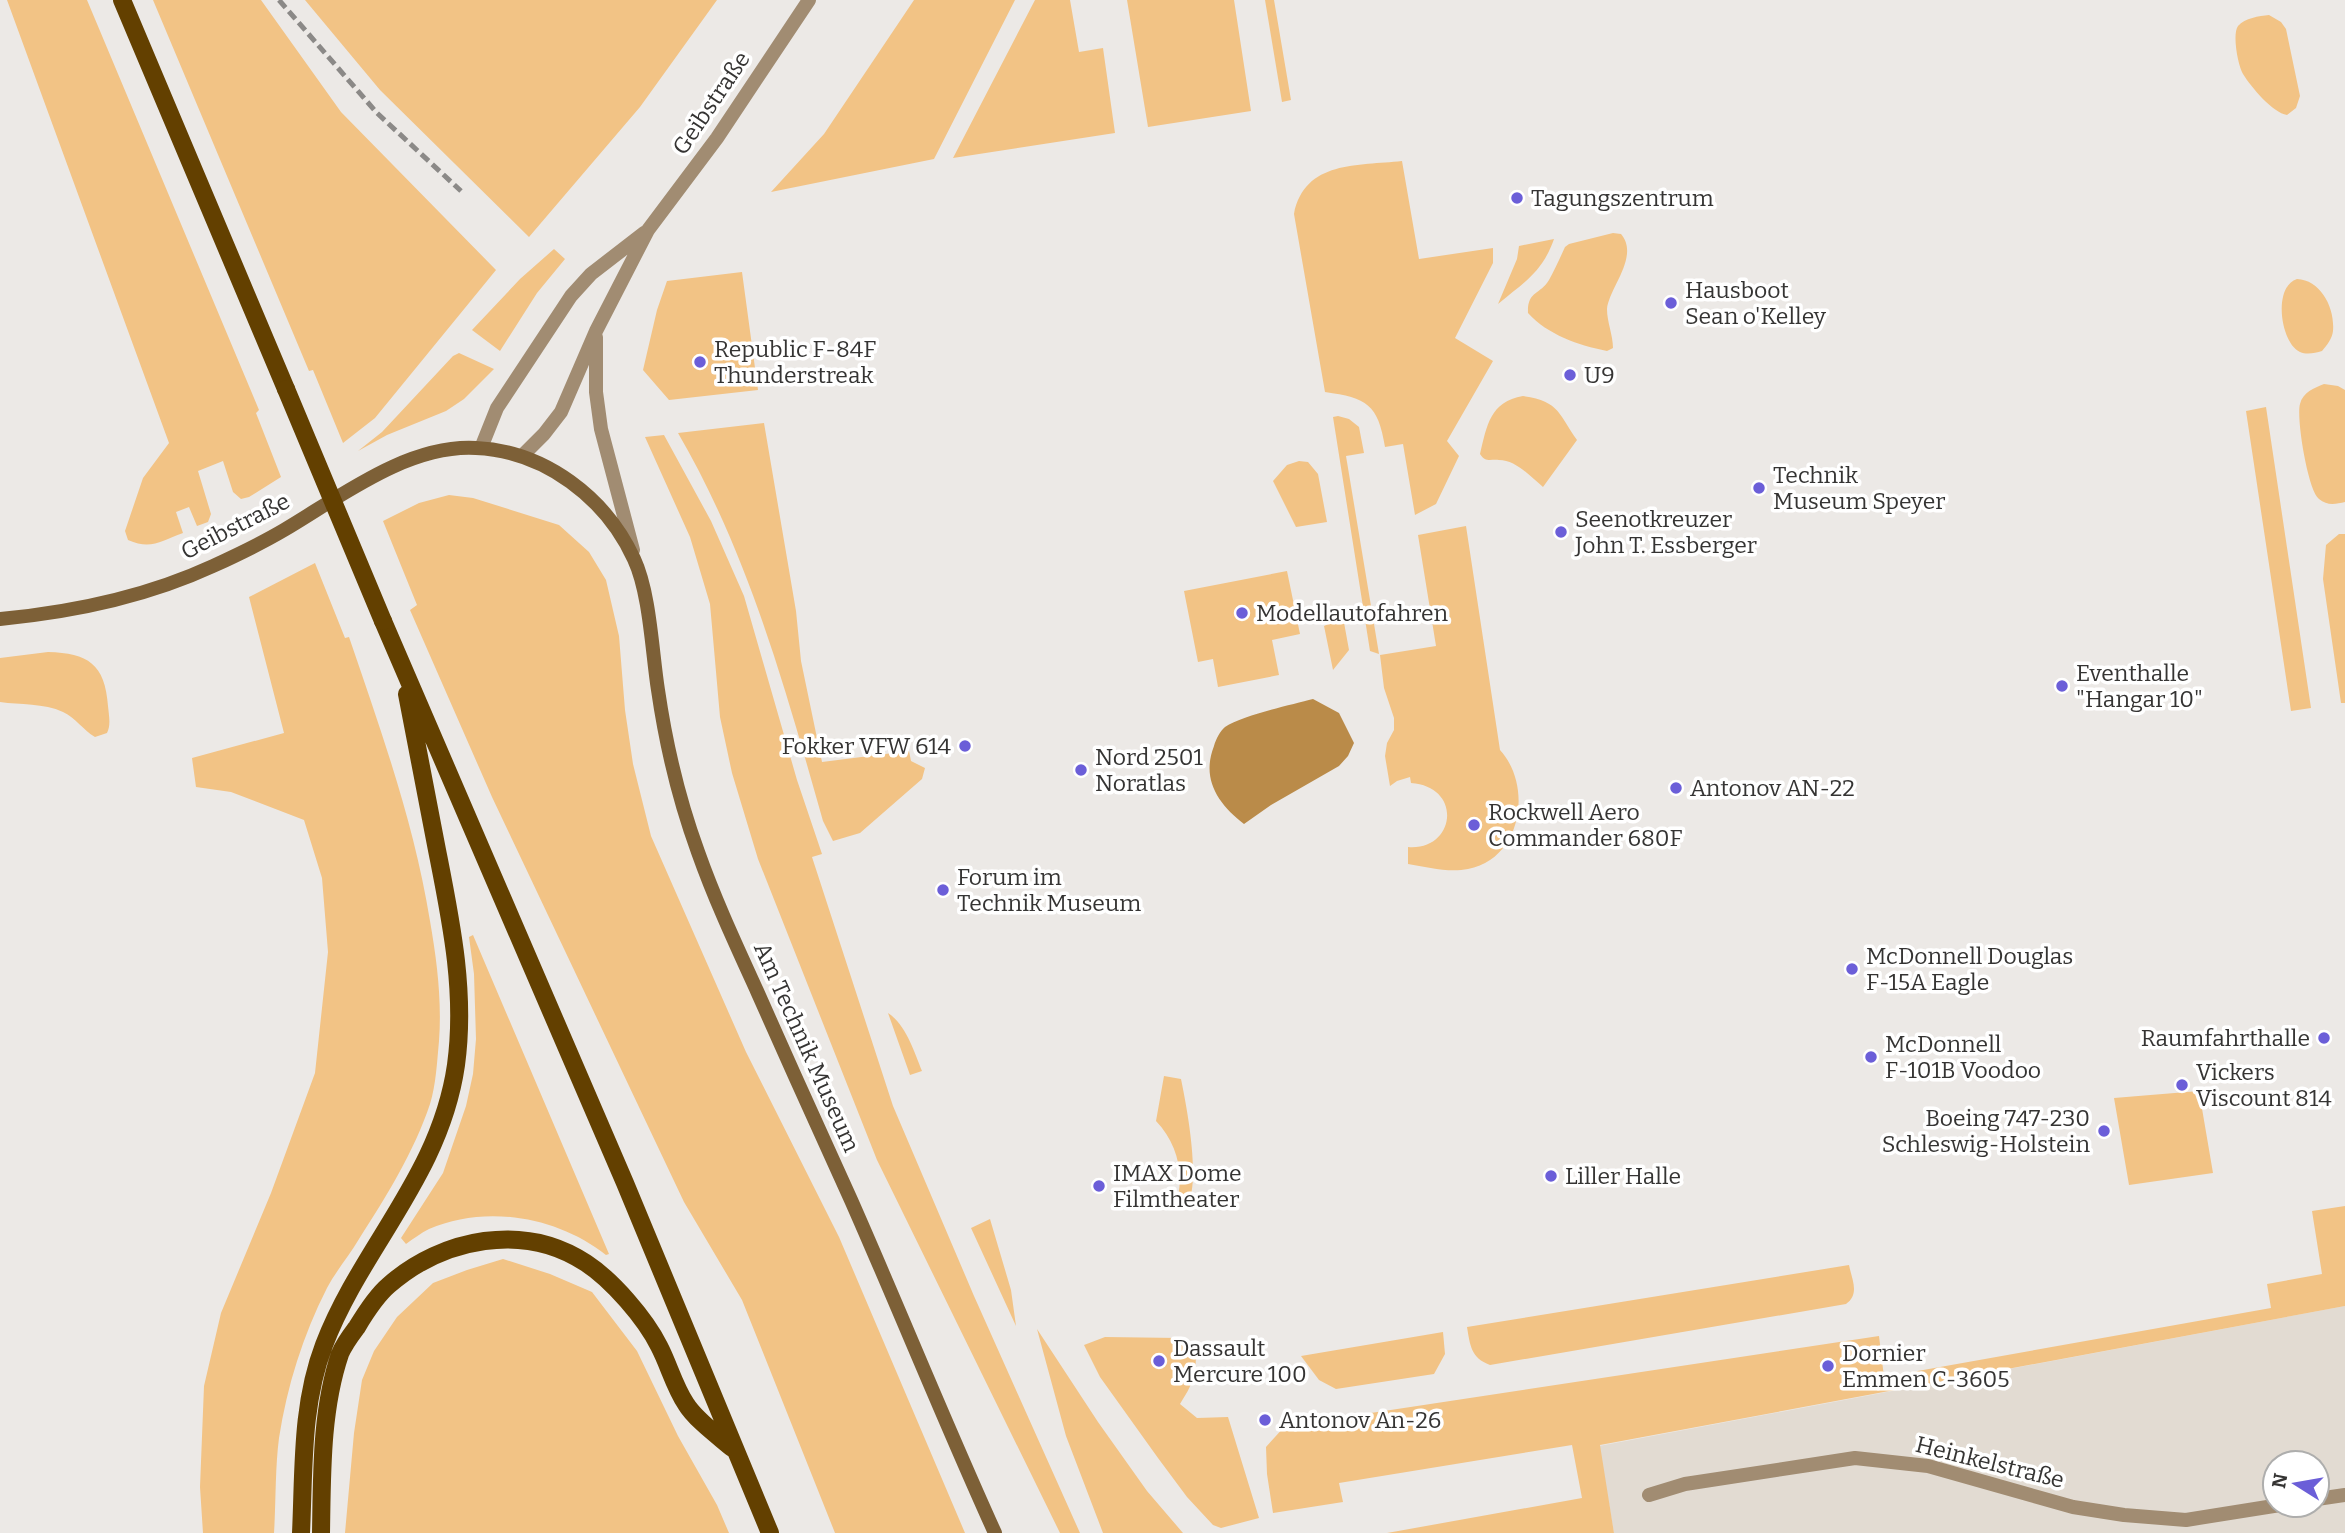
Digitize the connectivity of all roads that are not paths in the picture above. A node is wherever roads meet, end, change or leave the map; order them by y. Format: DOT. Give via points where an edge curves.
graph roads {
  1 [pos="122,0"];
  2 [pos="809,0"];
  3 [pos="648,230"];
  4 [pos="596,331"];
  5 [pos="481,448"];
  6 [pos="522,456"];
  7 [pos="636,562"];
  8 [pos="0,619"];
  9 [pos="400,660"];
  10 [pos="735,1451"];
  11 [pos="1649,1495"];
  12 [pos="2261,1508"];
  13 [pos="301,1533"];
  14 [pos="321,1533"];
  15 [pos="769,1533"];
  16 [pos="995,1533"];
  1 -- 9 [label="main road, bridge"];
  2 -- 3 [label="street, Geibstraße" via="718,138"];
  3 -- 4 [label="street, Geibstraße"];
  3 -- 5 [label="street, Geibstraße" via="591,274 571,296 497,408"];
  4 -- 6 [label="street, Geibstraße" via="561,412"];
  4 -- 7 [label="street, Am Technik Museum" via="601,429"];
  5 -- 6 [label="street, Geibstraße"];
  5 -- 8 [label="street, Geibstraße" via="460,447 425,455 381,472 281,532 171,583 117,601"];
  6 -- 7 [label="street, Am Technik Museum" via="585,491"];
  7 -- 16 [label="street, Am Technik Museum" via="666,739 698,854"];
  9 -- 10 [label="main road"];
  9 -- 13 [label="main road" via="454,935 459,993 456,1065 443,1119 423,1168 345,1299 323,1346 307,1404"];
  10 -- 14 [label="main road" via="686,1406 658,1343 632,1306 593,1268 542,1244 505,1238 481,1241 444,1250 388,1286 341,1352 328,1412"];
  10 -- 15 [label="main road"];
  11 -- 12 [label="street, Heinkelstraße" via="1685,1483 1855,1458 1928,1465 2073,1507 2124,1515 2186,1520"];
}
